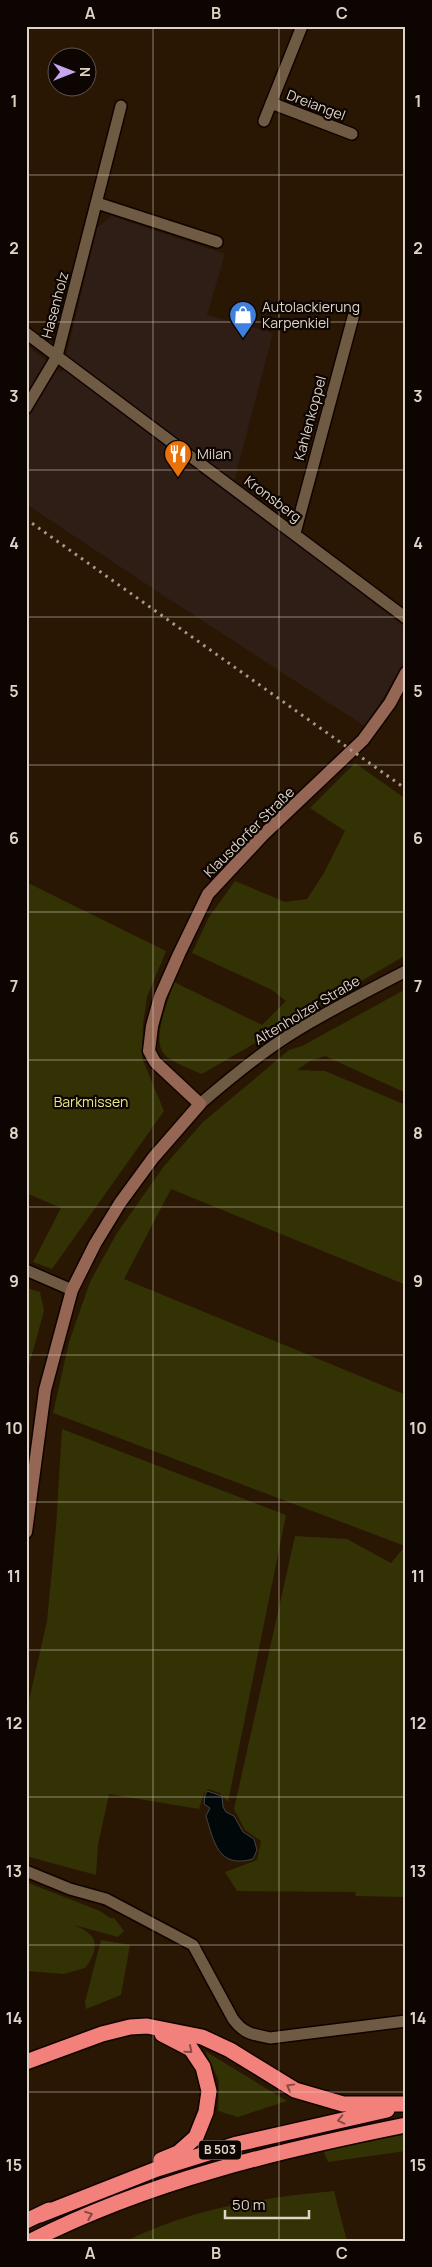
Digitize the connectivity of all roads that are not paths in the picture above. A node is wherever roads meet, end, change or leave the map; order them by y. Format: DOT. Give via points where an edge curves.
graph roads {
  1 [pos="302,26"];
  2 [pos="271,103"];
  3 [pos="121,106"];
  4 [pos="264,121"];
  5 [pos="352,134"];
  6 [pos="97,203"];
  7 [pos="217,242"];
  8 [pos="354,310"];
  9 [pos="26,333"];
  10 [pos="57,356"];
  11 [pos="26,408"];
  12 [pos="295,533"];
  13 [pos="406,618"];
  14 [pos="406,673"];
  15 [pos="406,971"];
  16 [pos="200,1104"];
  17 [pos="26,1270"];
  18 [pos="72,1290"];
  19 [pos="26,1532"];
  20 [pos="26,1870"];
  21 [pos="406,2022"];
  22 [pos="147,2026"];
  23 [pos="67,2047"];
  24 [pos="26,2062"];
  25 [pos="26,2072"];
  26 [pos="406,2105"];
  27 [pos="406,2125"];
  28 [pos="33,2218"];
  29 [pos="31,2241"];
  1 -- 2 [label="street, Dreiangel"];
  2 -- 4 [label="street, Dreiangel"];
  2 -- 5 [label="street, Dreiangel"];
  3 -- 6 [label="street, Hasenholz"];
  6 -- 7 [label="street"];
  6 -- 10 [label="street, Hasenholz"];
  8 -- 12 [label="street, Kahlenkoppel"];
  9 -- 10 [label="street, Kronsberg"];
  10 -- 11 [label="street, Hasenholz"];
  10 -- 12 [label="street, Kronsberg"];
  12 -- 13 [label="street, Kronsberg"];
  14 -- 16 [label="street, Klausdorfer Straße" via="390,703 363,740 263,835 208,894 183,946 160,998 149,1051 155,1062"];
  15 -- 16 [label="street, Altenholzer Straße" via="290,1035"];
  16 -- 18 [label="street, Altenholzer Straße" via="153,1158 120,1204"];
  17 -- 18 [label="street"];
  18 -- 19 [label="street, Altenholzer Straße" via="45,1390"];
  20 -- 21 [label="street" via="70,1889 106,1899 193,1945 233,2018 241,2029 252,2034 270,2038"];
  22 -- 23 [label="highway" via="102,2034"];
  26 -- 22 [label="highway, one-way" via="344,2104 295,2090 202,2036"];
  22 -- 28 [label="highway, one-way" via="191,2049 203,2067 209,2091 206,2112 196,2137 178,2153"];
  23 -- 24 [label="highway"];
  23 -- 25 [label="highway"];
  26 -- 28 [label="highway, B 503, one-way" via="237,2144 158,2169"];
  29 -- 27 [label="highway, B 503, one-way" via="80,2218 214,2169"];
}
